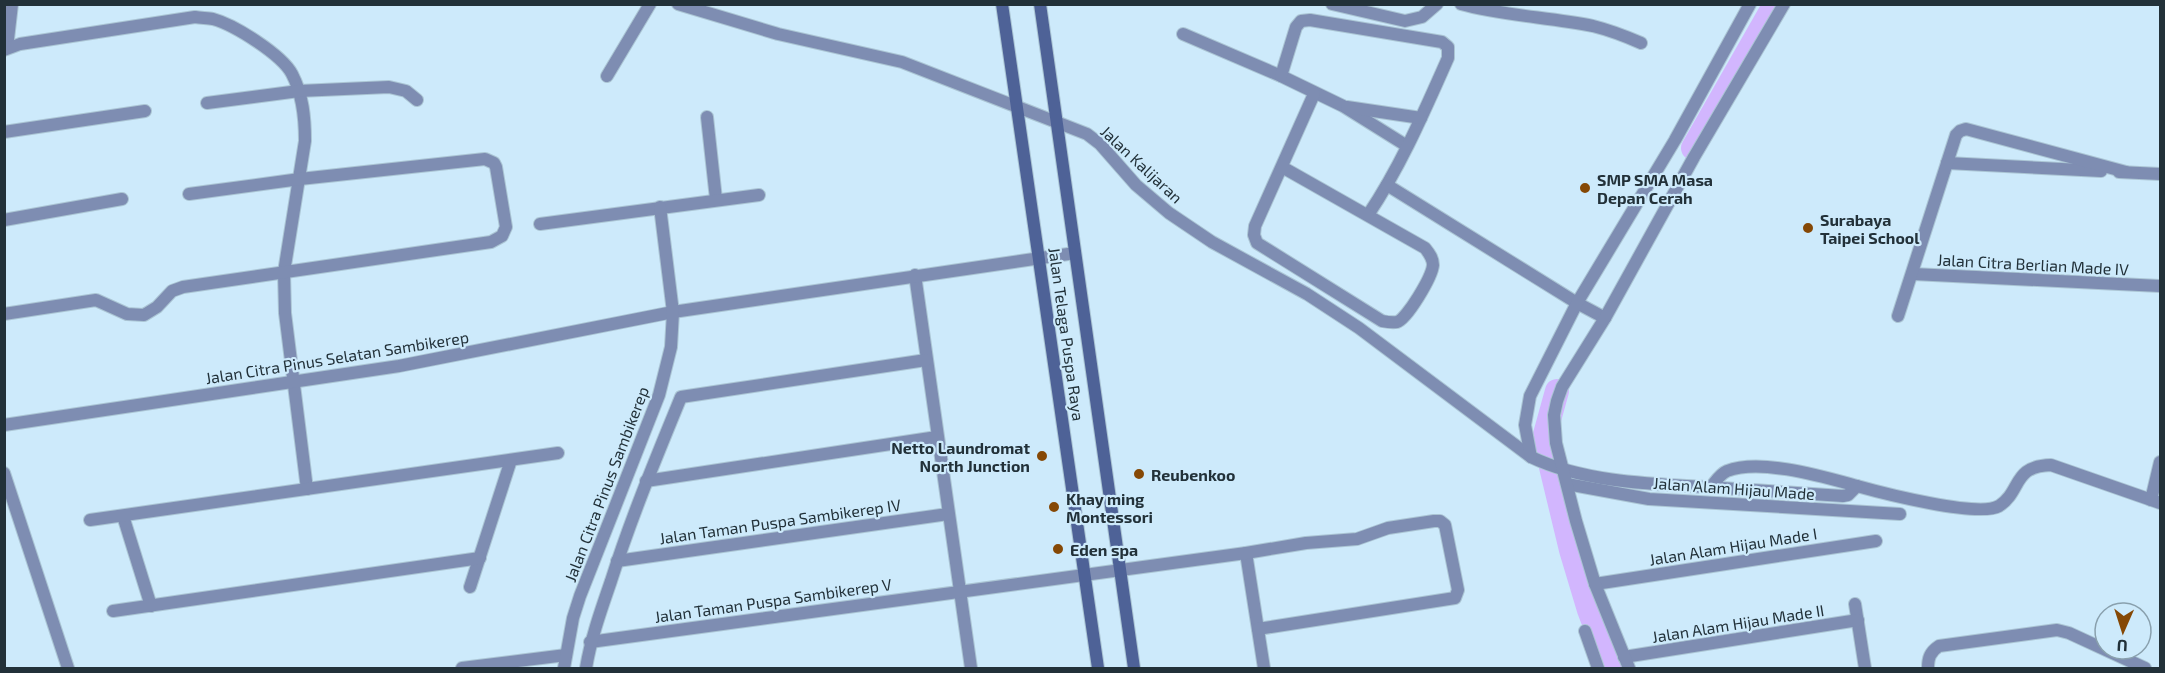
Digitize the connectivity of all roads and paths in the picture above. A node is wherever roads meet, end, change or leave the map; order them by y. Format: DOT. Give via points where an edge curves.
graph roads {
  1 [pos="12,4"];
  2 [pos="650,4"];
  3 [pos="678,4"];
  4 [pos="1002,4"];
  5 [pos="1040,4"];
  6 [pos="1332,4"];
  7 [pos="1437,4"];
  8 [pos="1461,4"];
  9 [pos="1750,4"];
  10 [pos="1784,4"];
  11 [pos="699,8"];
  12 [pos="1183,34"];
  13 [pos="1641,43"];
  14 [pos="6,49"];
  15 [pos="607,76"];
  16 [pos="1281,76"];
  17 [pos="299,91"];
  18 [pos="1314,94"];
  19 [pos="417,100"];
  20 [pos="207,103"];
  21 [pos="1343,106"];
  22 [pos="1017,108"];
  23 [pos="146,111"];
  24 [pos="707,117"];
  25 [pos="1421,118"];
  26 [pos="1056,121"];
  27 [pos="4,132"];
  28 [pos="1407,146"];
  29 [pos="1947,163"];
  30 [pos="1282,167"];
  31 [pos="2126,172"];
  32 [pos="2160,174"];
  33 [pos="300,179"];
  34 [pos="1387,186"];
  35 [pos="189,194"];
  36 [pos="759,195"];
  37 [pos="716,199"];
  38 [pos="122,200"];
  39 [pos="660,207"];
  40 [pos="1368,215"];
  41 [pos="4,220"];
  42 [pos="540,224"];
  43 [pos="1075,253"];
  44 [pos="1039,258"];
  45 [pos="284,272"];
  46 [pos="1912,274"];
  47 [pos="915,275"];
  48 [pos="2160,286"];
  49 [pos="1579,305"];
  50 [pos="673,312"];
  51 [pos="4,314"];
  52 [pos="1898,316"];
  53 [pos="1603,317"];
  54 [pos="926,360"];
  55 [pos="294,381"];
  56 [pos="4,425"];
  57 [pos="937,437"];
  58 [pos="558,453"];
  59 [pos="1531,457"];
  60 [pos="512,460"];
  61 [pos="2160,462"];
  62 [pos="1554,466"];
  63 [pos="4,473"];
  64 [pos="646,481"];
  65 [pos="1567,484"];
  66 [pos="1857,486"];
  67 [pos="1711,488"];
  68 [pos="308,489"];
  69 [pos="2156,502"];
  70 [pos="948,514"];
  71 [pos="1900,514"];
  72 [pos="123,516"];
  73 [pos="90,520"];
  74 [pos="1876,541"];
  75 [pos="1246,553"];
  76 [pos="480,558"];
  77 [pos="617,561"];
  78 [pos="1120,570"];
  79 [pos="1085,575"];
  80 [pos="1595,584"];
  81 [pos="470,587"];
  82 [pos="960,591"];
  83 [pos="1855,604"];
  84 [pos="152,606"];
  85 [pos="113,612"];
  86 [pos="1858,620"];
  87 [pos="1258,629"];
  88 [pos="1585,631"];
  89 [pos="590,642"];
  90 [pos="566,655"];
  91 [pos="1626,663"];
  92 [pos="2124,664"];
  93 [pos="68,669"];
  94 [pos="462,669"];
  95 [pos="564,669"];
  96 [pos="586,669"];
  97 [pos="971,669"];
  98 [pos="1098,669"];
  99 [pos="1134,669"];
  100 [pos="1264,669"];
  101 [pos="1598,669"];
  102 [pos="1865,669"];
  103 [pos="1928,669"];
  104 [pos="2145,669"];
  1 -- 14 [label="street"];
  2 -- 15 [label="street"];
  3 -- 11 [label="street, Jalan Kalijaran"];
  4 -- 22 [label="main road, Jalan Telaga Puspa Raya"];
  5 -- 26 [label="main road, Jalan Telaga Puspa Raya"];
  6 -- 7 [label="street" via="1405,21 1422,17"];
  8 -- 13 [label="street" via="1484,11 1593,26"];
  9 -- 49 [label="street"];
  10 -- 53 [label="street"];
  11 -- 22 [label="street, Jalan Kalijaran" via="778,34 902,63"];
  12 -- 16 [label="street"];
  14 -- 17 [label="street" via="195,17 212,19 254,40 286,64"];
  16 -- 18 [label="street"];
  16 -- 25 [label="street" via="1301,21 1442,42 1448,47 1448,58"];
  17 -- 19 [label="street" via="394,87"];
  17 -- 20 [label="street"];
  17 -- 33 [label="street" via="305,119"];
  18 -- 21 [label="street"];
  18 -- 30 [label="street"];
  21 -- 25 [label="street"];
  21 -- 28 [label="street"];
  22 -- 26 [label="street, Jalan Kalijaran"];
  22 -- 44 [label="main road, Jalan Telaga Puspa Raya"];
  23 -- 27 [label="street"];
  24 -- 37 [label="street"];
  25 -- 28 [label="street"];
  26 -- 43 [label="main road, Jalan Telaga Puspa Raya"];
  26 -- 59 [label="street, Jalan Kalijaran" via="1100,144 1136,185 1194,231 1359,328"];
  28 -- 34 [label="street"];
  29 -- 31 [label="street"];
  29 -- 31 [label="street, Jalan Citra Berlian Made IV" via="1956,135 1966,129"];
  29 -- 46 [label="street, Jalan Citra Berlian Made IV"];
  30 -- 40 [label="street"];
  30 -- 40 [label="street" via="1255,226 1257,243 1382,321 1394,323 1406,316 1431,274 1432,259 1425,248"];
  31 -- 32 [label="street"];
  33 -- 35 [label="street"];
  33 -- 45 [label="street"];
  33 -- 45 [label="street" via="490,160 498,173 506,227 502,236 491,242"];
  34 -- 40 [label="street"];
  34 -- 49 [label="street"];
  36 -- 37 [label="street"];
  37 -- 39 [label="street"];
  38 -- 41 [label="street"];
  39 -- 42 [label="street"];
  39 -- 50 [label="street, Jalan Citra Pinus Sambikerep"];
  43 -- 44 [label="street, Jalan Citra Pinus Selatan Sambikerep"];
  43 -- 78 [label="main road, Jalan Telaga Puspa Raya"];
  44 -- 47 [label="street, Jalan Citra Pinus Selatan Sambikerep"];
  44 -- 79 [label="main road, Jalan Telaga Puspa Raya"];
  45 -- 51 [label="street" via="183,287 172,291 144,315 127,314 96,300"];
  45 -- 55 [label="street"];
  46 -- 48 [label="street, Jalan Citra Berlian Made IV"];
  46 -- 52 [label="street"];
  47 -- 50 [label="street, Jalan Citra Pinus Selatan Sambikerep"];
  47 -- 54 [label="street"];
  49 -- 53 [label="street"];
  49 -- 59 [label="street" via="1530,396 1525,425"];
  50 -- 55 [label="street, Jalan Citra Pinus Selatan Sambikerep" via="433,360"];
  50 -- 90 [label="street, Jalan Citra Pinus Sambikerep" via="671,347 659,395 593,560 573,618"];
  53 -- 62 [label="street" via="1557,401"];
  54 -- 57 [label="street"];
  54 -- 64 [label="street" via="681,397"];
  55 -- 56 [label="street, Jalan Citra Pinus Selatan Sambikerep"];
  55 -- 68 [label="street"];
  57 -- 64 [label="street"];
  57 -- 70 [label="street"];
  58 -- 60 [label="street"];
  59 -- 62 [label="street, Jalan Kalijaran"];
  60 -- 68 [label="street"];
  60 -- 76 [label="street"];
  61 -- 69 [label="street"];
  62 -- 65 [label="street"];
  62 -- 67 [label="street, Jalan Kalijaran" via="1625,481"];
  63 -- 93 [label="street"];
  64 -- 77 [label="street"];
  65 -- 71 [label="street, Jalan Alam Hijau Made" via="1649,499"];
  65 -- 80 [label="street"];
  66 -- 67 [label="street, Jalan Kalijaran" via="1843,496"];
  66 -- 67 [label="street" via="1789,470 1745,468 1727,471"];
  66 -- 69 [label="street" via="1915,501 1990,509 2003,503 2025,473 2050,465"];
  68 -- 72 [label="street"];
  70 -- 77 [label="street, Jalan Taman Puspa Sambikerep IV"];
  70 -- 82 [label="street"];
  72 -- 73 [label="street"];
  72 -- 84 [label="street"];
  74 -- 80 [label="street, Jalan Alam Hijau Made I"];
  75 -- 78 [label="street, Jalan Taman Puspa Sambikerep V"];
  75 -- 87 [label="street"];
  75 -- 87 [label="street, Jalan Taman Puspa Sambikerep V" via="1357,538 1388,528 1440,521 1445,525 1458,590 1452,600"];
  76 -- 81 [label="street"];
  76 -- 84 [label="street"];
  77 -- 89 [label="street"];
  78 -- 79 [label="street, Jalan Taman Puspa Sambikerep V"];
  78 -- 99 [label="main road, Jalan Telaga Puspa Raya"];
  79 -- 82 [label="street, Jalan Taman Puspa Sambikerep V"];
  79 -- 98 [label="main road, Jalan Telaga Puspa Raya"];
  80 -- 91 [label="street"];
  82 -- 89 [label="street, Jalan Taman Puspa Sambikerep V"];
  82 -- 97 [label="street"];
  83 -- 86 [label="street"];
  84 -- 85 [label="street"];
  86 -- 91 [label="street, Jalan Alam Hijau Made II"];
  86 -- 102 [label="street"];
  87 -- 100 [label="street"];
  88 -- 101 [label="street"];
  89 -- 96 [label="street"];
  90 -- 94 [label="street"];
  90 -- 95 [label="street, Jalan Citra Pinus Sambikerep"];
  92 -- 103 [label="street" via="2069,633 2056,630 1939,646 1932,650"];
  92 -- 104 [label="street"];
}
